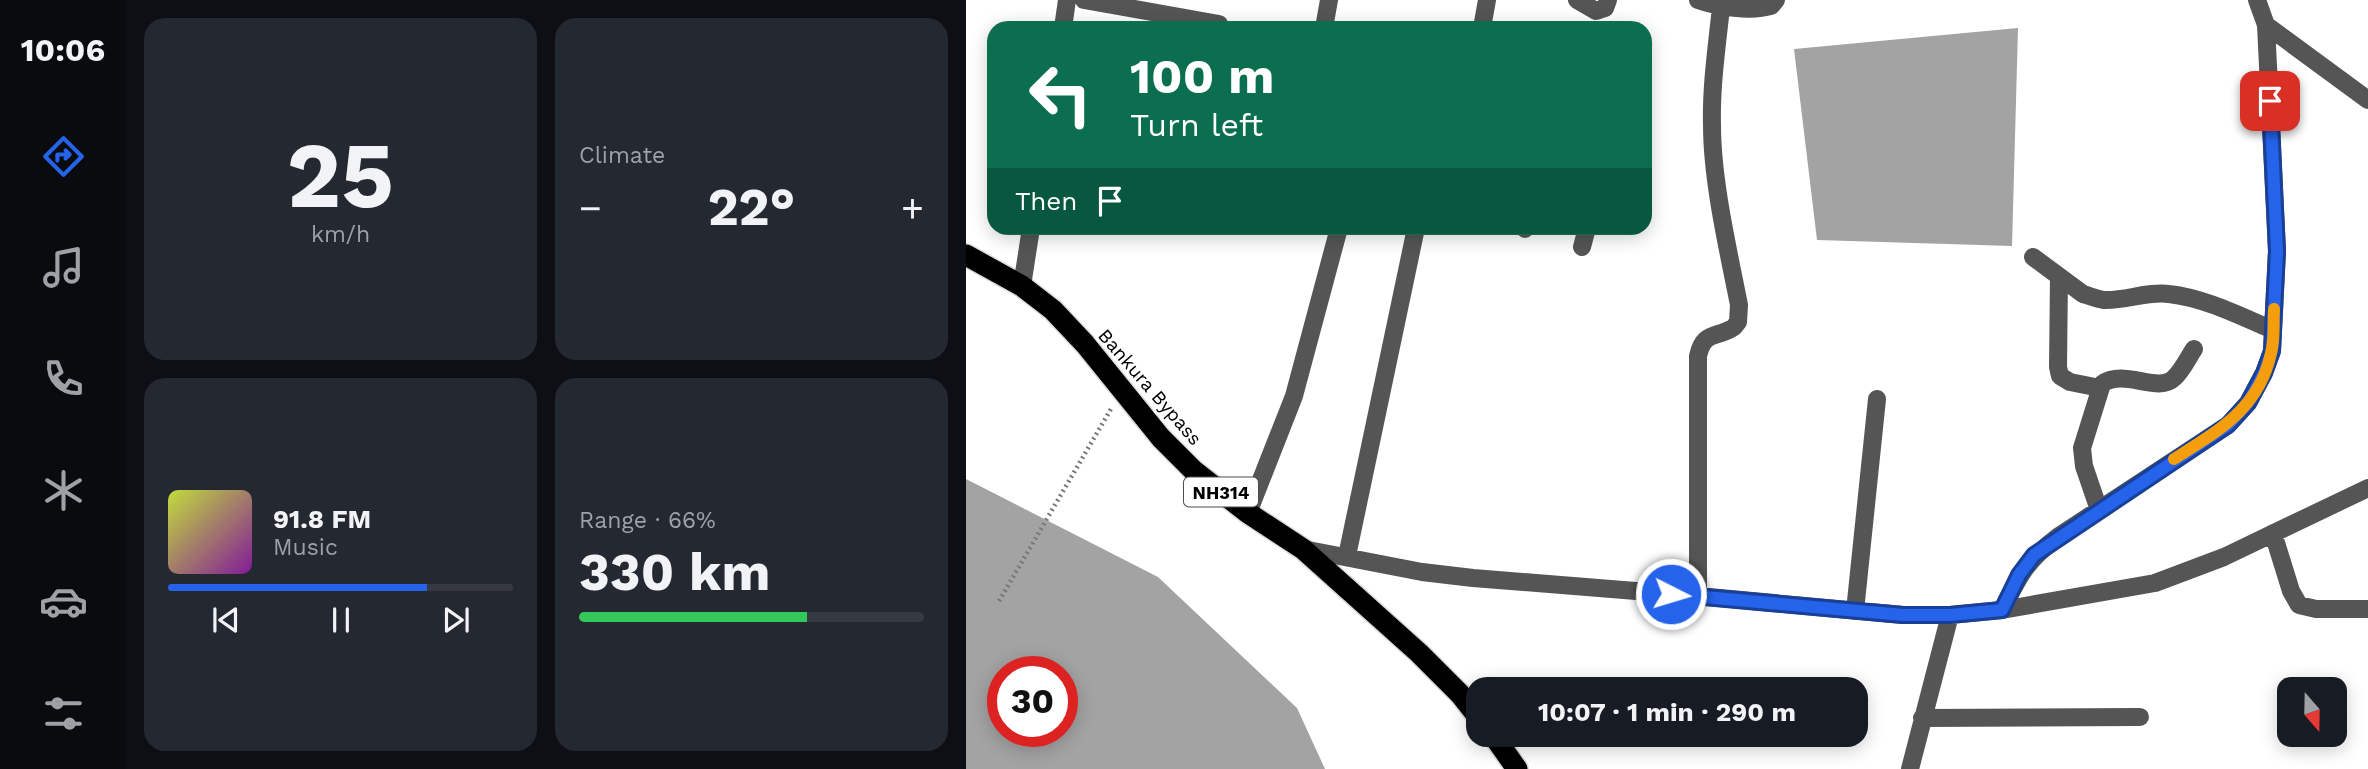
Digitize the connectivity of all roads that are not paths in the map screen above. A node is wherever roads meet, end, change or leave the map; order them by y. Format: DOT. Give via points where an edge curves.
graph roads {
  1 [pos="1067,0"];
  2 [pos="1084,0"];
  3 [pos="1329,0"];
  4 [pos="1487,0"];
  5 [pos="1577,0"];
  6 [pos="1608,0"];
  7 [pos="1698,0"];
  8 [pos="1776,0"];
  9 [pos="2257,0"];
  10 [pos="1721,7"];
  11 [pos="1064,21"];
  12 [pos="1207,21"];
  13 [pos="1325,21"];
  14 [pos="1483,21"];
  15 [pos="2266,25"];
  16 [pos="2368,100"];
  17 [pos="1030,235"];
  18 [pos="1337,235"];
  19 [pos="1415,235"];
  20 [pos="1585,235"];
  21 [pos="1582,247"];
  22 [pos="968,257"];
  23 [pos="2033,257"];
  24 [pos="2059,277"];
  25 [pos="1022,286"];
  26 [pos="2273,330"];
  27 [pos="2194,349"];
  28 [pos="2100,388"];
  29 [pos="1877,399"];
  30 [pos="2368,488"];
  31 [pos="2099,510"];
  32 [pos="1248,513"];
  33 [pos="2273,533"];
  34 [pos="1303,549"];
  35 [pos="1347,556"];
  36 [pos="1698,596"];
  37 [pos="2368,609"];
  38 [pos="2002,610"];
  39 [pos="1855,611"];
  40 [pos="1950,615"];
  41 [pos="1466,702"];
  42 [pos="2140,717"];
  43 [pos="1923,719"];
  44 [pos="1501,747"];
  45 [pos="1517,769"];
  46 [pos="1910,769"];
  1 -- 11 [label="street"];
  2 -- 12 [label="street"];
  3 -- 13 [label="street"];
  4 -- 14 [label="street"];
  5 -- 6 [label="street" via="1596,11 1605,8"];
  7 -- 10 [label="street"];
  8 -- 10 [label="street" via="1762,8"];
  9 -- 15 [label="street"];
  10 -- 36 [label="street" via="1712,128 1740,316 1734,327 1703,341 1698,356"];
  15 -- 16 [label="street"];
  15 -- 26 [label="street" via="2277,251"];
  17 -- 25 [label="street"];
  18 -- 32 [label="street" via="1294,396"];
  19 -- 35 [label="street"];
  20 -- 21 [label="street"];
  22 -- 25 [label="highway, Bankura Bypass / NH314"];
  23 -- 24 [label="street"];
  24 -- 26 [label="street" via="2093,297 2168,293"];
  24 -- 28 [label="street" via="2060,376"];
  25 -- 32 [label="highway, Bankura Bypass / NH314" via="1053,310 1161,438"];
  26 -- 31 [label="street" via="2264,373 2248,403 2228,425"];
  27 -- 28 [label="street" via="2167,383 2113,378"];
  28 -- 31 [label="street" via="2082,448"];
  29 -- 39 [label="street"];
  30 -- 33 [label="street"];
  31 -- 38 [label="street" via="2034,555"];
  32 -- 34 [label="highway, Bankura Bypass / NH314"];
  33 -- 37 [label="street" via="2299,605"];
  33 -- 38 [label="street" via="2155,583"];
  34 -- 35 [label="street"];
  34 -- 41 [label="highway, Bankura Bypass / NH314"];
  35 -- 36 [label="street" via="1473,578"];
  36 -- 39 [label="street"];
  38 -- 40 [label="street"];
  39 -- 40 [label="street"];
  40 -- 43 [label="street"];
  42 -- 43 [label="street"];
  43 -- 46 [label="street"];
  44 -- 45 [label="highway"];
}
